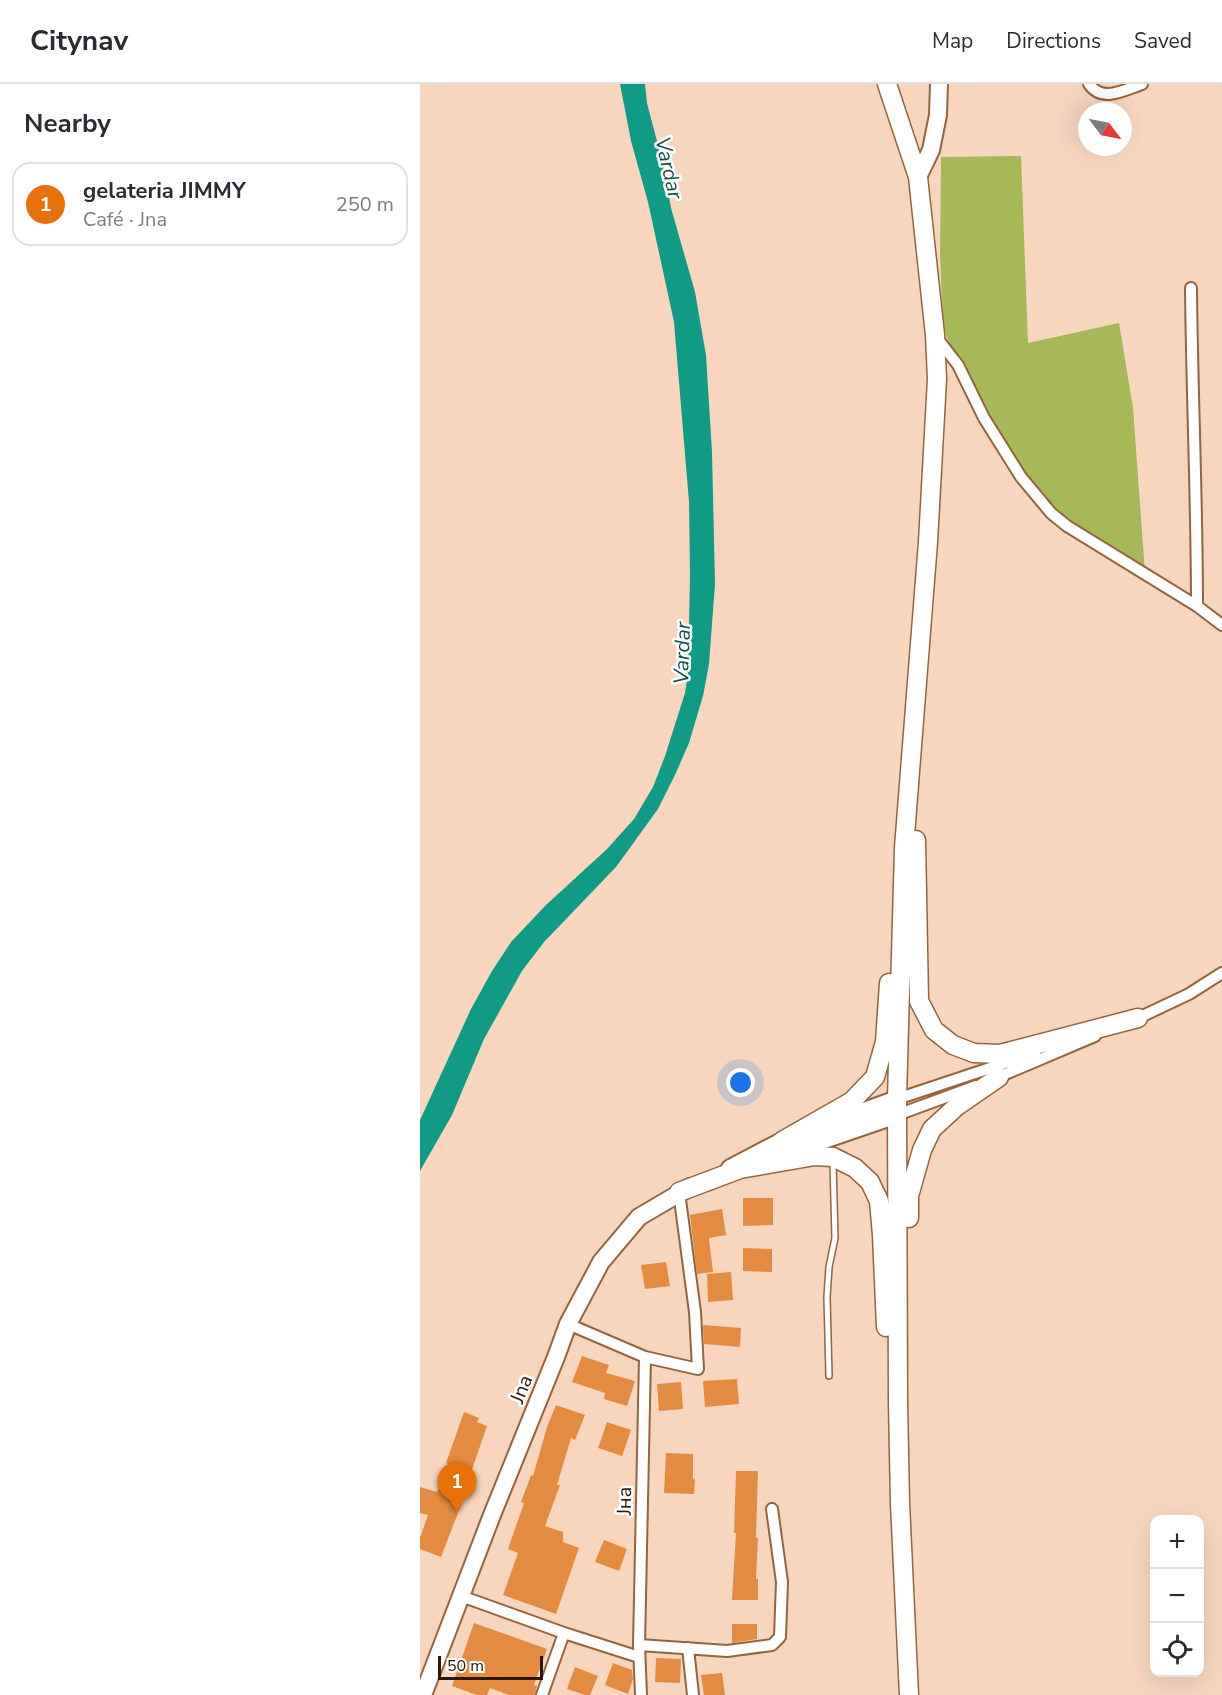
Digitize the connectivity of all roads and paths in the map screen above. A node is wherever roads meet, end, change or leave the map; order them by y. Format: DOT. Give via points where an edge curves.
graph roads {
  1 [pos="886,84"];
  2 [pos="939,84"];
  3 [pos="1089,84"];
  4 [pos="1142,84"];
  5 [pos="918,177"];
  6 [pos="1191,288"];
  7 [pos="935,335"];
  8 [pos="1197,606"];
  9 [pos="1222,625"];
  10 [pos="914,717"];
  11 [pos="904,848"];
  12 [pos="1222,973"];
  13 [pos="1138,1018"];
  14 [pos="999,1077"];
  15 [pos="897,1107"];
  16 [pos="782,1141"];
  17 [pos="833,1157"];
  18 [pos="738,1164"];
  19 [pos="679,1192"];
  20 [pos="568,1324"];
  21 [pos="645,1357"];
  22 [pos="829,1376"];
  23 [pos="898,1402"];
  24 [pos="772,1509"];
  25 [pos="461,1596"];
  26 [pos="564,1633"];
  27 [pos="688,1648"];
  28 [pos="639,1651"];
  29 [pos="423,1695"];
  30 [pos="542,1695"];
  31 [pos="641,1695"];
  32 [pos="693,1695"];
  33 [pos="909,1695"];
  1 -- 5 [label="main road"];
  2 -- 5 [label="street" via="931,150"];
  3 -- 4 [label="street" via="1102,94 1113,94"];
  5 -- 7 [label="main road"];
  6 -- 8 [label="street"];
  7 -- 8 [label="street" via="958,365 984,418 1021,477 1051,513"];
  7 -- 10 [label="main road" via="937,379"];
  8 -- 9 [label="street"];
  10 -- 11 [label="main road"];
  10 -- 13 [label="main road" via="919,1001 934,1030 953,1045 974,1053 1000,1054"];
  11 -- 15 [label="main road"];
  11 -- 16 [label="main road" via="894,907 885,1042 875,1077 852,1101"];
  12 -- 13 [label="street"];
  13 -- 14 [label="street"];
  13 -- 15 [label="street"];
  14 -- 15 [label="street"];
  14 -- 23 [label="main road" via="932,1129 922,1150 909,1196 905,1333"];
  15 -- 16 [label="street"];
  15 -- 18 [label="street" via="789,1152"];
  15 -- 23 [label="main road"];
  16 -- 18 [label="street"];
  17 -- 19 [label="main road" via="815,1155 740,1169"];
  17 -- 22 [label="lane" via="835,1238 827,1297"];
  17 -- 23 [label="main road" via="855,1168 870,1182 879,1201 886,1334"];
  18 -- 19 [label="street, Jna"];
  19 -- 20 [label="street, Jna" via="639,1217 601,1262"];
  19 -- 21 [label="street" via="695,1312 698,1369"];
  20 -- 21 [label="street"];
  20 -- 25 [label="street, Jna"];
  21 -- 28 [label="street, Јна"];
  23 -- 33 [label="main road"];
  24 -- 27 [label="street" via="782,1582 780,1637 772,1645 727,1651"];
  25 -- 26 [label="street"];
  25 -- 29 [label="street, Jna"];
  26 -- 28 [label="street"];
  26 -- 30 [label="street"];
  27 -- 28 [label="street"];
  27 -- 32 [label="street"];
  28 -- 31 [label="street, Јна"];
}
